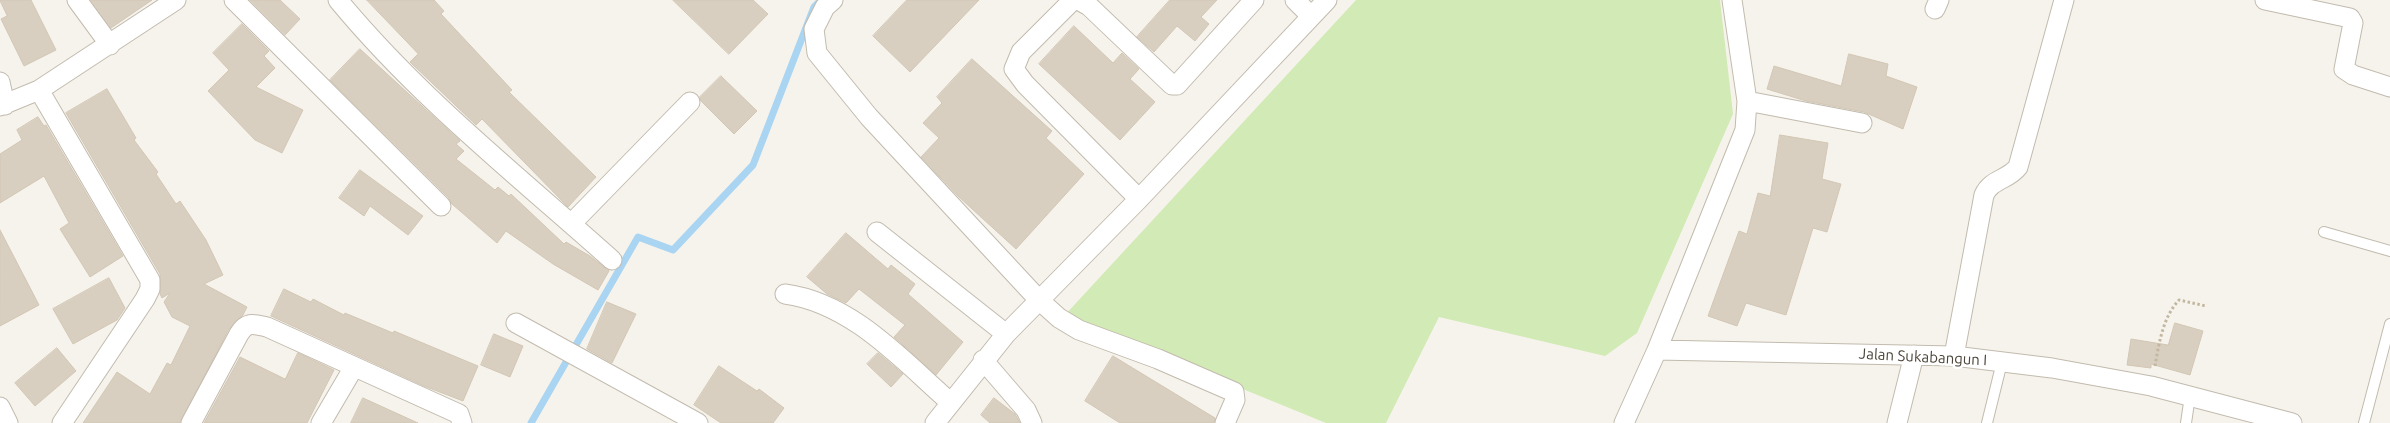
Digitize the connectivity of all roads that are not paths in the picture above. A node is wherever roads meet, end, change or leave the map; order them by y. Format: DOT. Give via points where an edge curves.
graph roads {
  1 [pos="77,0"];
  2 [pos="176,0"];
  3 [pos="234,0"];
  4 [pos="338,0"];
  5 [pos="833,0"];
  6 [pos="1073,0"];
  7 [pos="1078,0"];
  8 [pos="1254,0"];
  9 [pos="1295,0"];
  10 [pos="1327,0"];
  11 [pos="1732,0"];
  12 [pos="2064,0"];
  13 [pos="2277,2"];
  14 [pos="1311,16"];
  15 [pos="110,45"];
  16 [pos="0,82"];
  17 [pos="2390,87"];
  18 [pos="39,90"];
  19 [pos="1748,101"];
  20 [pos="690,102"];
  21 [pos="3,105"];
  22 [pos="1862,123"];
  23 [pos="1139,199"];
  24 [pos="441,206"];
  25 [pos="571,224"];
  26 [pos="876,232"];
  27 [pos="2324,232"];
  28 [pos="2390,251"];
  29 [pos="612,260"];
  30 [pos="786,294"];
  31 [pos="1039,300"];
  32 [pos="516,324"];
  33 [pos="2390,324"];
  34 [pos="1006,334"];
  35 [pos="1657,350"];
  36 [pos="1914,355"];
  37 [pos="1954,356"];
  38 [pos="983,360"];
  39 [pos="2002,362"];
  40 [pos="354,367"];
  41 [pos="2190,396"];
  42 [pos="950,402"];
  43 [pos="0,408"];
  44 [pos="8,423"];
  45 [pos="62,423"];
  46 [pos="191,423"];
  47 [pos="321,423"];
  48 [pos="462,423"];
  49 [pos="698,423"];
  50 [pos="934,423"];
  51 [pos="1032,423"];
  52 [pos="1224,423"];
  53 [pos="1624,423"];
  54 [pos="1897,423"];
  55 [pos="1987,423"];
  56 [pos="2186,423"];
  57 [pos="2290,423"];
  58 [pos="2364,423"];
  1 -- 15 [label="street"];
  2 -- 15 [label="street"];
  3 -- 24 [label="street"];
  4 -- 25 [label="street" via="467,134"];
  5 -- 31 [label="street" via="825,7 814,29 817,54 869,117"];
  6 -- 23 [label="street" via="1021,52 1014,69"];
  7 -- 8 [label="street" via="1089,6 1172,85 1177,85"];
  9 -- 14 [label="street"];
  10 -- 14 [label="street"];
  11 -- 19 [label="street"];
  12 -- 37 [label="street" via="2018,167 2010,175 1992,183 1984,194"];
  13 -- 17 [label="street" via="2350,18 2353,23 2344,69"];
  14 -- 23 [label="street"];
  15 -- 18 [label="street"];
  16 -- 21 [label="street"];
  18 -- 21 [label="street"];
  18 -- 45 [label="street" via="150,280 145,299"];
  19 -- 22 [label="street"];
  19 -- 35 [label="street" via="1742,142"];
  20 -- 25 [label="street"];
  23 -- 31 [label="street"];
  25 -- 29 [label="street"];
  26 -- 34 [label="street"];
  27 -- 28 [label="lane"];
  30 -- 42 [label="street" via="820,302 853,320"];
  31 -- 34 [label="street"];
  31 -- 52 [label="street" via="1079,330 1230,389 1235,400"];
  32 -- 49 [label="street"];
  33 -- 58 [label="lane"];
  34 -- 38 [label="street"];
  35 -- 36 [label="street, Jalan Sukabangun I"];
  35 -- 53 [label="street"];
  36 -- 37 [label="street, Jalan Sukabangun I"];
  36 -- 54 [label="street"];
  37 -- 39 [label="street, Jalan Sukabangun I"];
  38 -- 42 [label="street"];
  38 -- 51 [label="street" via="1026,410"];
  39 -- 41 [label="street, Jalan Sukabangun I" via="2052,368"];
  39 -- 55 [label="lane"];
  40 -- 46 [label="street" via="268,327 252,323 244,326 239,334"];
  40 -- 47 [label="street"];
  40 -- 48 [label="street" via="459,414"];
  41 -- 56 [label="lane"];
  41 -- 57 [label="street, Jalan Sukabangun I"];
  42 -- 50 [label="street"];
  43 -- 44 [label="street"];
}
